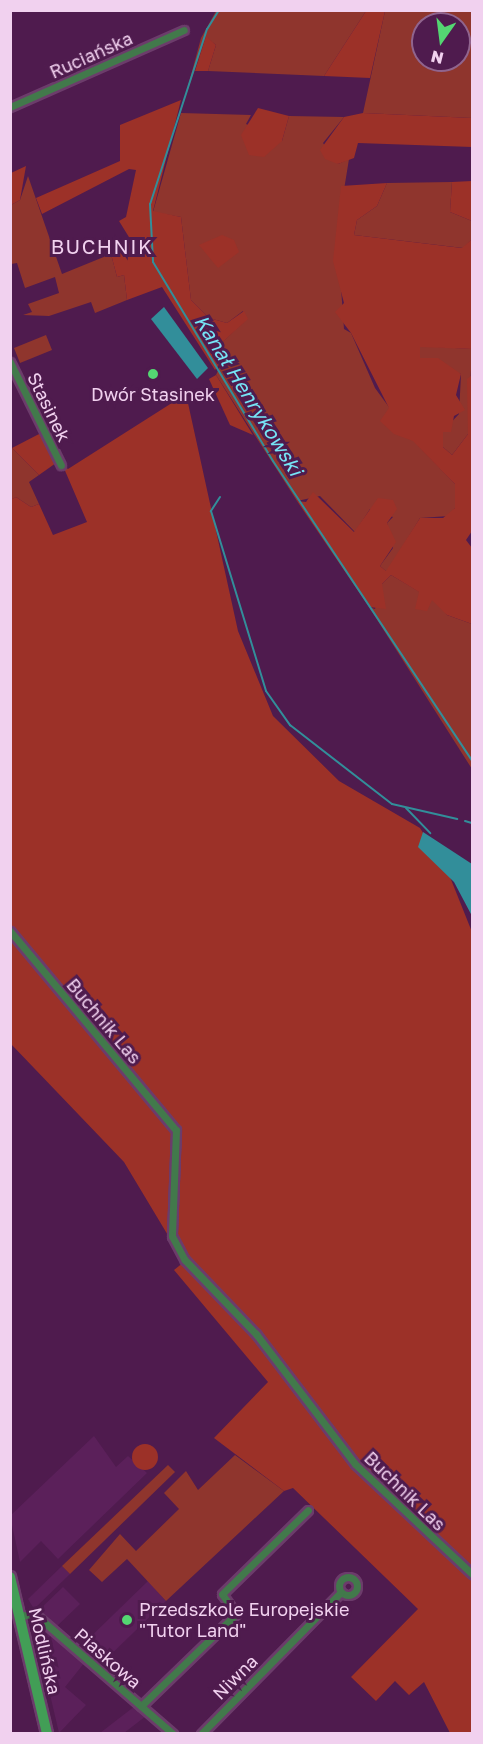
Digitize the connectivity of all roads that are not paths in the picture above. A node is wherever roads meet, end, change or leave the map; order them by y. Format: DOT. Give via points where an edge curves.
graph roads {
  1 [pos="184,30"];
  2 [pos="11,106"];
  3 [pos="10,362"];
  4 [pos="61,465"];
  5 [pos="10,931"];
  6 [pos="308,1510"];
  7 [pos="472,1574"];
  8 [pos="10,1577"];
  9 [pos="341,1592"];
  10 [pos="20,1615"];
  11 [pos="141,1706"];
  12 [pos="47,1734"];
  13 [pos="173,1734"];
  14 [pos="201,1734"];
  1 -- 2 [label="street, Ruciańska"];
  3 -- 4 [label="street, Stasinek"];
  5 -- 7 [label="street, Buchnik Las" via="176,1130 172,1236 177,1247 202,1281 271,1352 321,1426 385,1496"];
  6 -- 11 [label="street" via="222,1594 236,1614"];
  8 -- 10 [label="main road, Modlińska"];
  9 -- 14 [label="street, Niwna"];
  10 -- 11 [label="street, Piaskowa" via="37,1616"];
  10 -- 12 [label="main road, Modlińska"];
  11 -- 13 [label="street, Piaskowa"];
}
